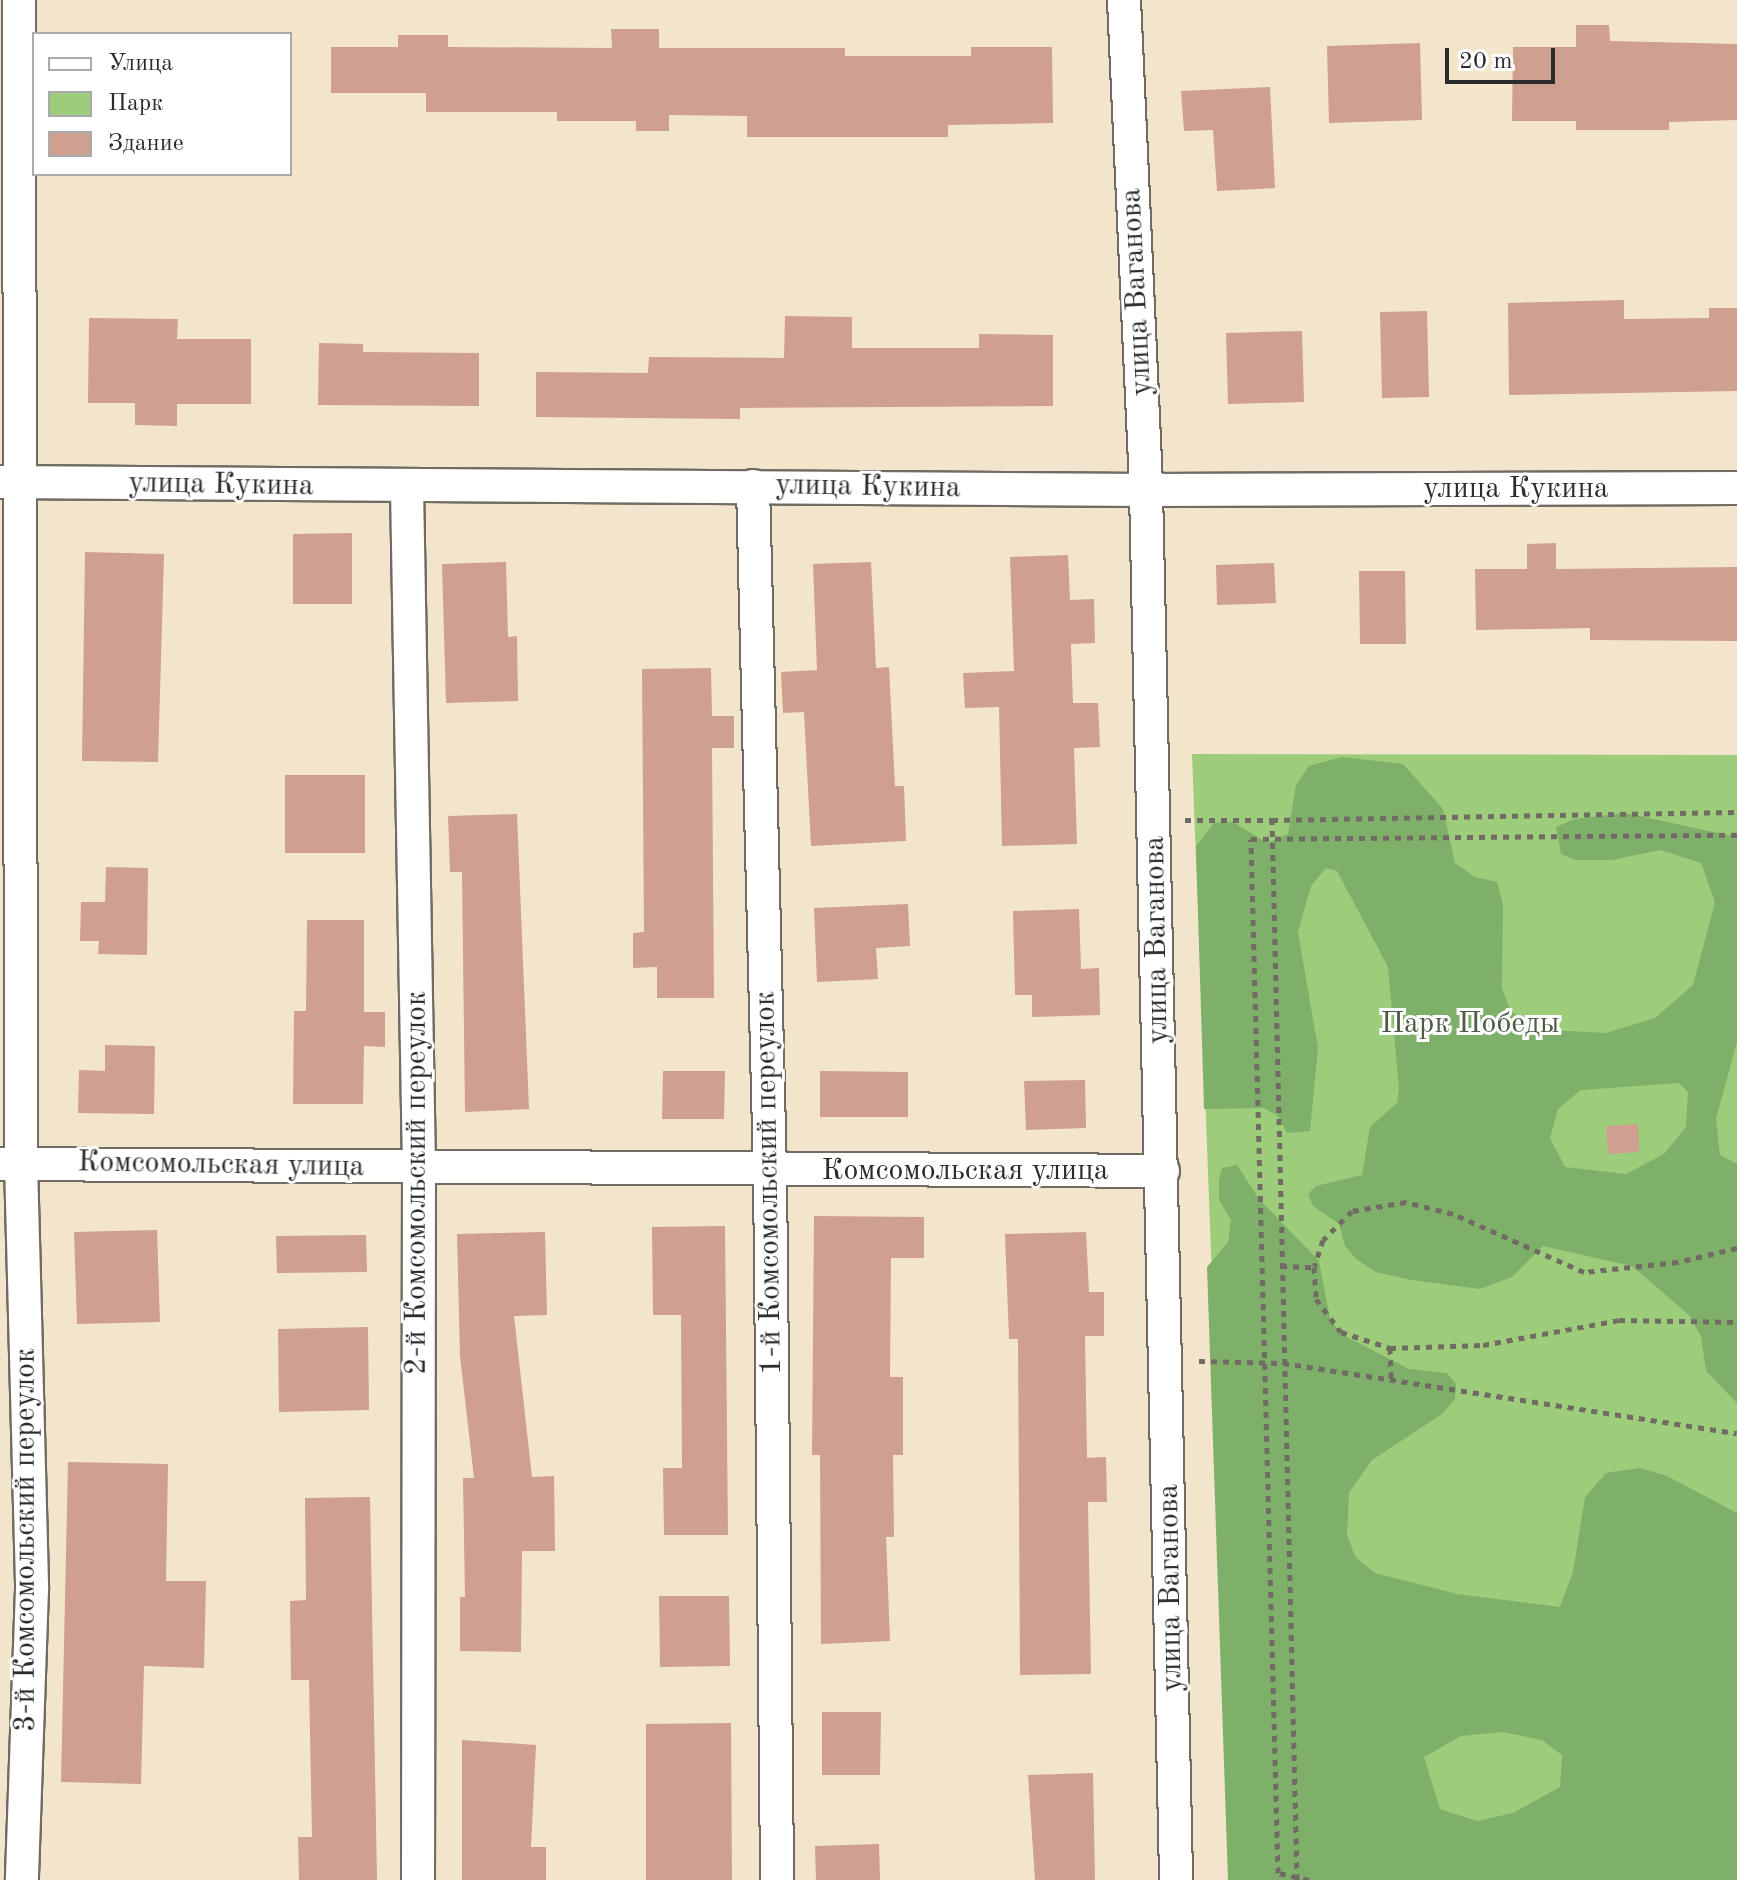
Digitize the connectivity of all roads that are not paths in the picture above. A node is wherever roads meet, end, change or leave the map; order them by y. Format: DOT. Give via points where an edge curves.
graph roads {
  1 [pos="19,0"];
  2 [pos="1124,0"];
  3 [pos="10,482"];
  4 [pos="753,486"];
  5 [pos="407,487"];
  6 [pos="1737,488"];
  7 [pos="1146,490"];
  8 [pos="10,1163"];
  9 [pos="419,1168"];
  10 [pos="770,1171"];
  11 [pos="1163,1171"];
  12 [pos="22,1880"];
  13 [pos="418,1880"];
  14 [pos="777,1880"];
  15 [pos="1176,1880"];
  1 -- 3 [label="street, 3-й Комсомольский переулок"];
  2 -- 7 [label="street, улица Ваганова"];
  3 -- 5 [label="street, улица Кукина"];
  3 -- 8 [label="street, 3-й Комсомольский переулок"];
  4 -- 5 [label="street, улица Кукина"];
  4 -- 7 [label="street, улица Кукина"];
  4 -- 10 [label="street, 1-й Комсомольский переулок"];
  5 -- 9 [label="street, 2-й Комсомольский переулок"];
  6 -- 7 [label="street, улица Кукина"];
  7 -- 11 [label="street, улица Ваганова"];
  8 -- 9 [label="street, Комсомольская улица"];
  8 -- 12 [label="street, 3-й Комсомольский переулок" via="32,1589"];
  9 -- 10 [label="street, Комсомольская улица"];
  9 -- 13 [label="street, 2-й Комсомольский переулок"];
  10 -- 11 [label="street, Комсомольская улица"];
  10 -- 14 [label="street, 1-й Комсомольский переулок"];
  11 -- 15 [label="street, улица Ваганова"];
}
